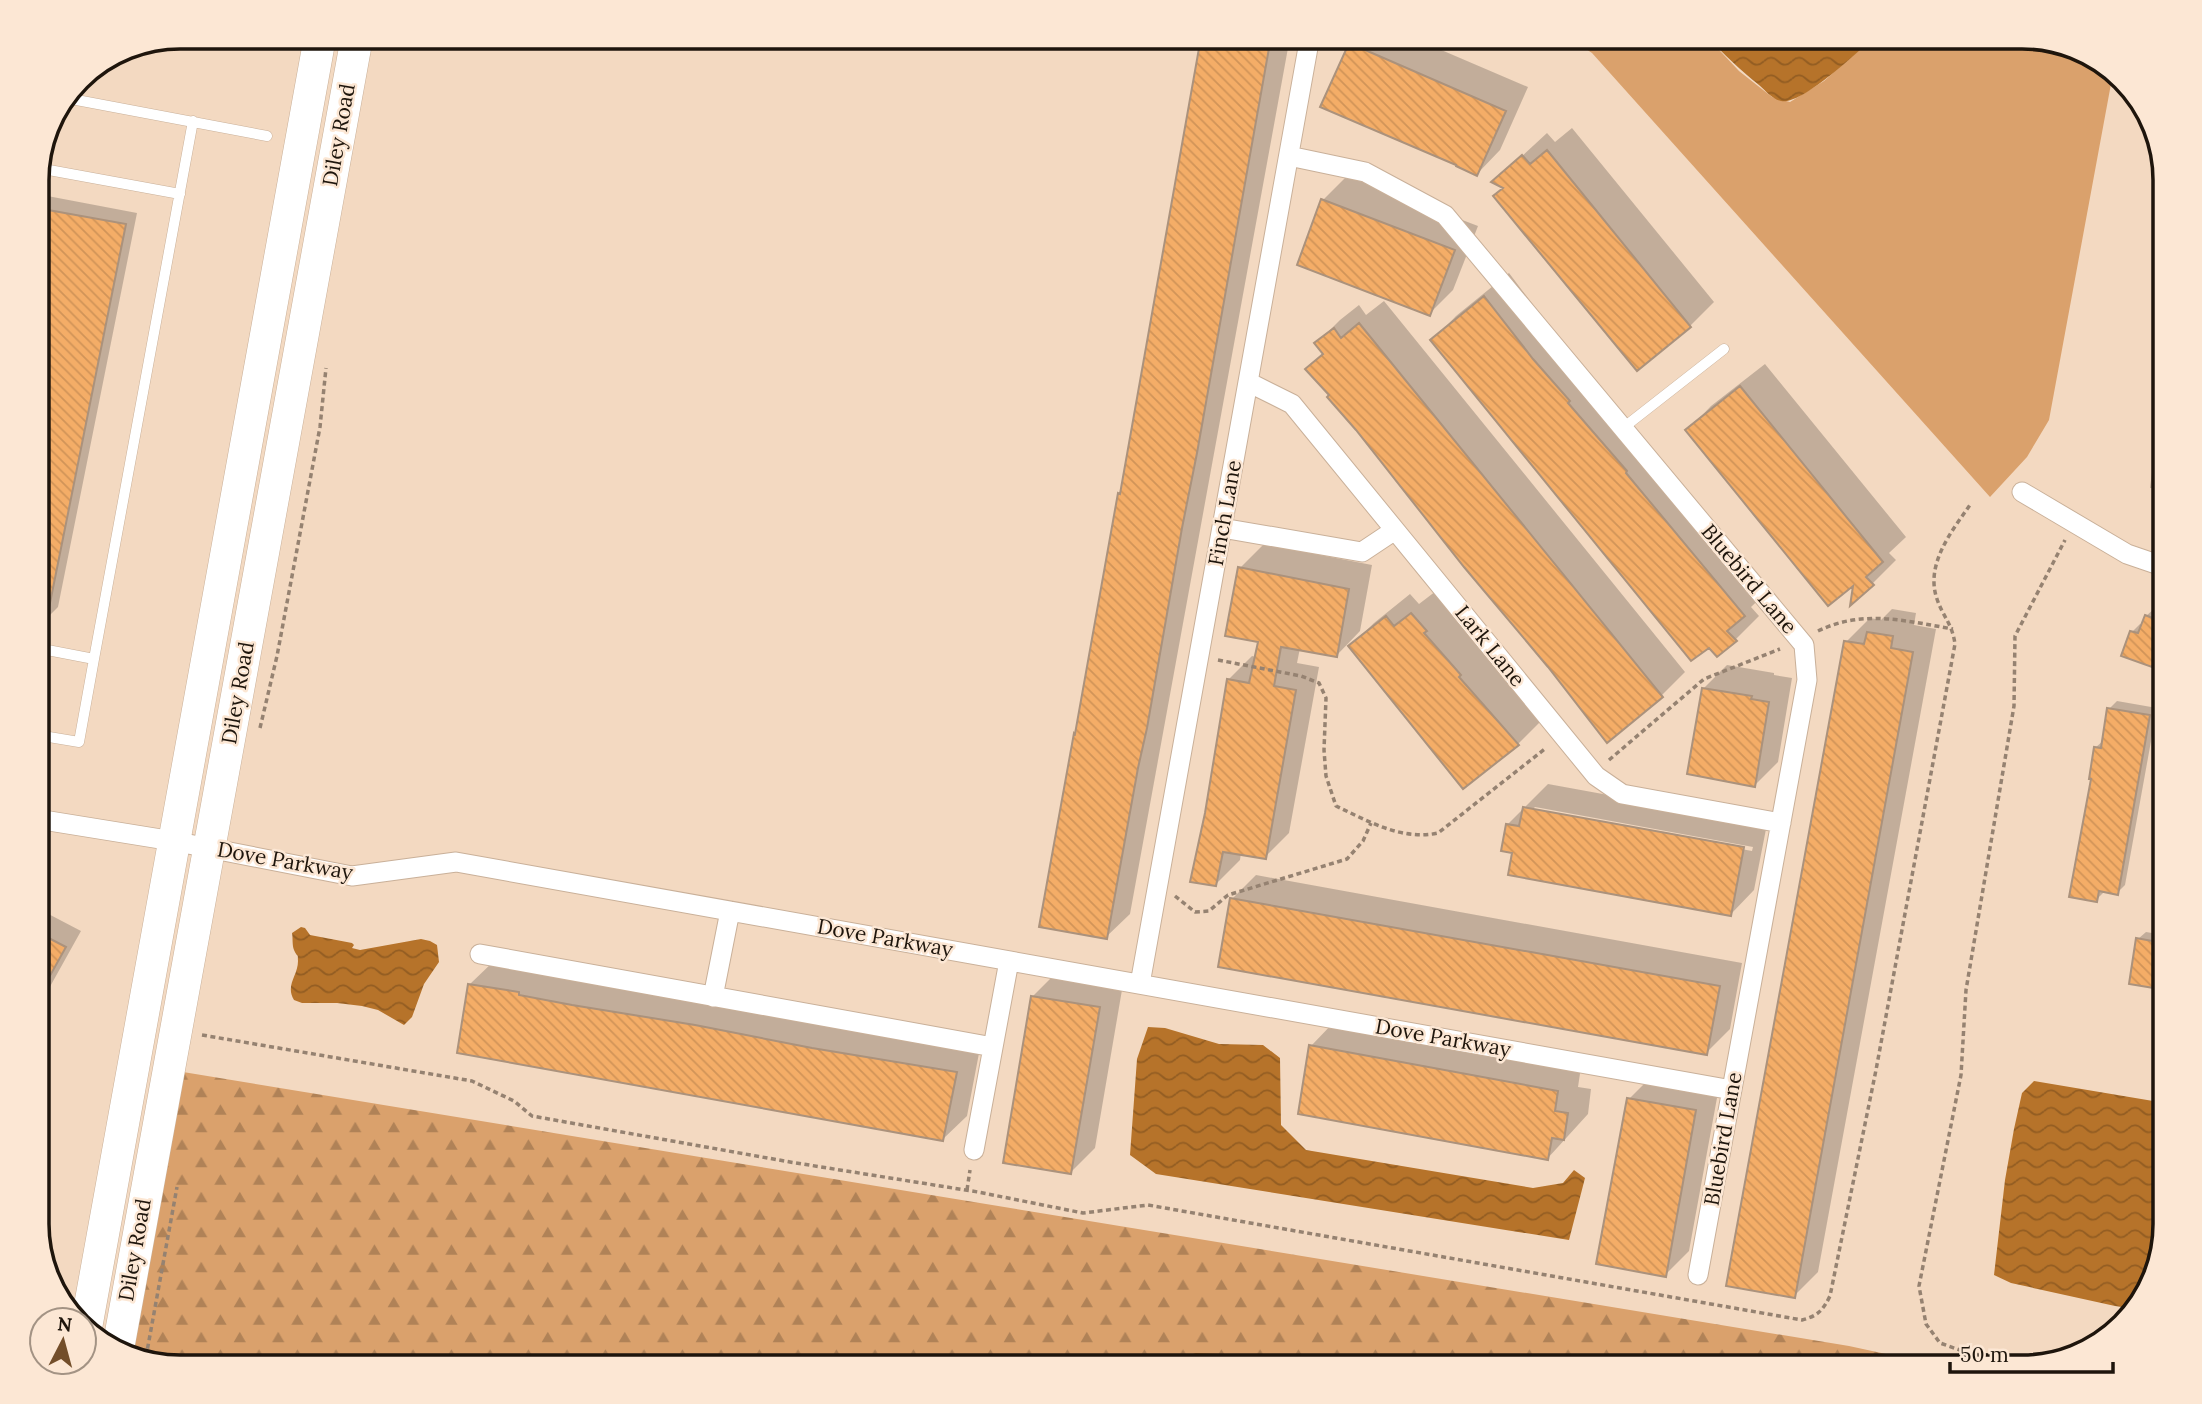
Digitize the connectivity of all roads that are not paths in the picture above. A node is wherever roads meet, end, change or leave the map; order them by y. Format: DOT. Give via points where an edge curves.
graph roads {
  1 [pos="318,49"];
  2 [pos="354,49"];
  3 [pos="1308,49"];
  4 [pos="76,100"];
  5 [pos="193,121"];
  6 [pos="267,136"];
  7 [pos="1289,156"];
  8 [pos="49,170"];
  9 [pos="180,194"];
  10 [pos="1724,349"];
  11 [pos="1248,382"];
  12 [pos="1623,428"];
  13 [pos="2022,492"];
  14 [pos="1222,528"];
  15 [pos="1395,530"];
  16 [pos="2153,563"];
  17 [pos="49,651"];
  18 [pos="94,659"];
  19 [pos="49,736"];
  20 [pos="49,821"];
  21 [pos="1781,823"];
  22 [pos="173,841"];
  23 [pos="208,848"];
  24 [pos="730,911"];
  25 [pos="480,954"];
  26 [pos="1009,961"];
  27 [pos="1140,984"];
  28 [pos="713,997"];
  29 [pos="993,1047"];
  30 [pos="1732,1090"];
  31 [pos="974,1150"];
  32 [pos="1698,1275"];
  33 [pos="90,1306"];
  34 [pos="120,1341"];
  1 -- 22 [label="highway, Diley Road"];
  2 -- 23 [label="highway, Diley Road"];
  3 -- 7 [label="street, Finch Lane"];
  4 -- 5 [label="lane"];
  5 -- 6 [label="lane"];
  5 -- 9 [label="lane"];
  7 -- 11 [label="street, Finch Lane"];
  7 -- 12 [label="street, Bluebird Lane" via="1364,172 1445,215"];
  8 -- 9 [label="lane"];
  9 -- 18 [label="lane"];
  10 -- 12 [label="lane"];
  11 -- 14 [label="street, Finch Lane"];
  11 -- 15 [label="street, Lark Lane" via="1292,404"];
  12 -- 21 [label="street, Bluebird Lane" via="1804,645 1807,680"];
  13 -- 16 [label="street" via="2127,554"];
  14 -- 15 [label="street" via="1362,552"];
  14 -- 27 [label="street, Finch Lane"];
  15 -- 21 [label="street, Lark Lane" via="1594,773 1622,794"];
  17 -- 18 [label="lane"];
  18 -- 19 [label="lane" via="79,742"];
  20 -- 22 [label="street, Dove Parkway"];
  21 -- 30 [label="street, Bluebird Lane"];
  22 -- 23 [label="street, Dove Parkway"];
  22 -- 33 [label="highway, Diley Road"];
  23 -- 24 [label="street, Dove Parkway" via="352,876 456,862"];
  23 -- 34 [label="highway, Diley Road"];
  24 -- 26 [label="street, Dove Parkway"];
  24 -- 28 [label="street"];
  25 -- 28 [label="street"];
  26 -- 27 [label="street, Dove Parkway"];
  26 -- 29 [label="street"];
  27 -- 30 [label="street, Dove Parkway"];
  28 -- 29 [label="street"];
  29 -- 31 [label="street"];
  30 -- 32 [label="street, Bluebird Lane"];
}
